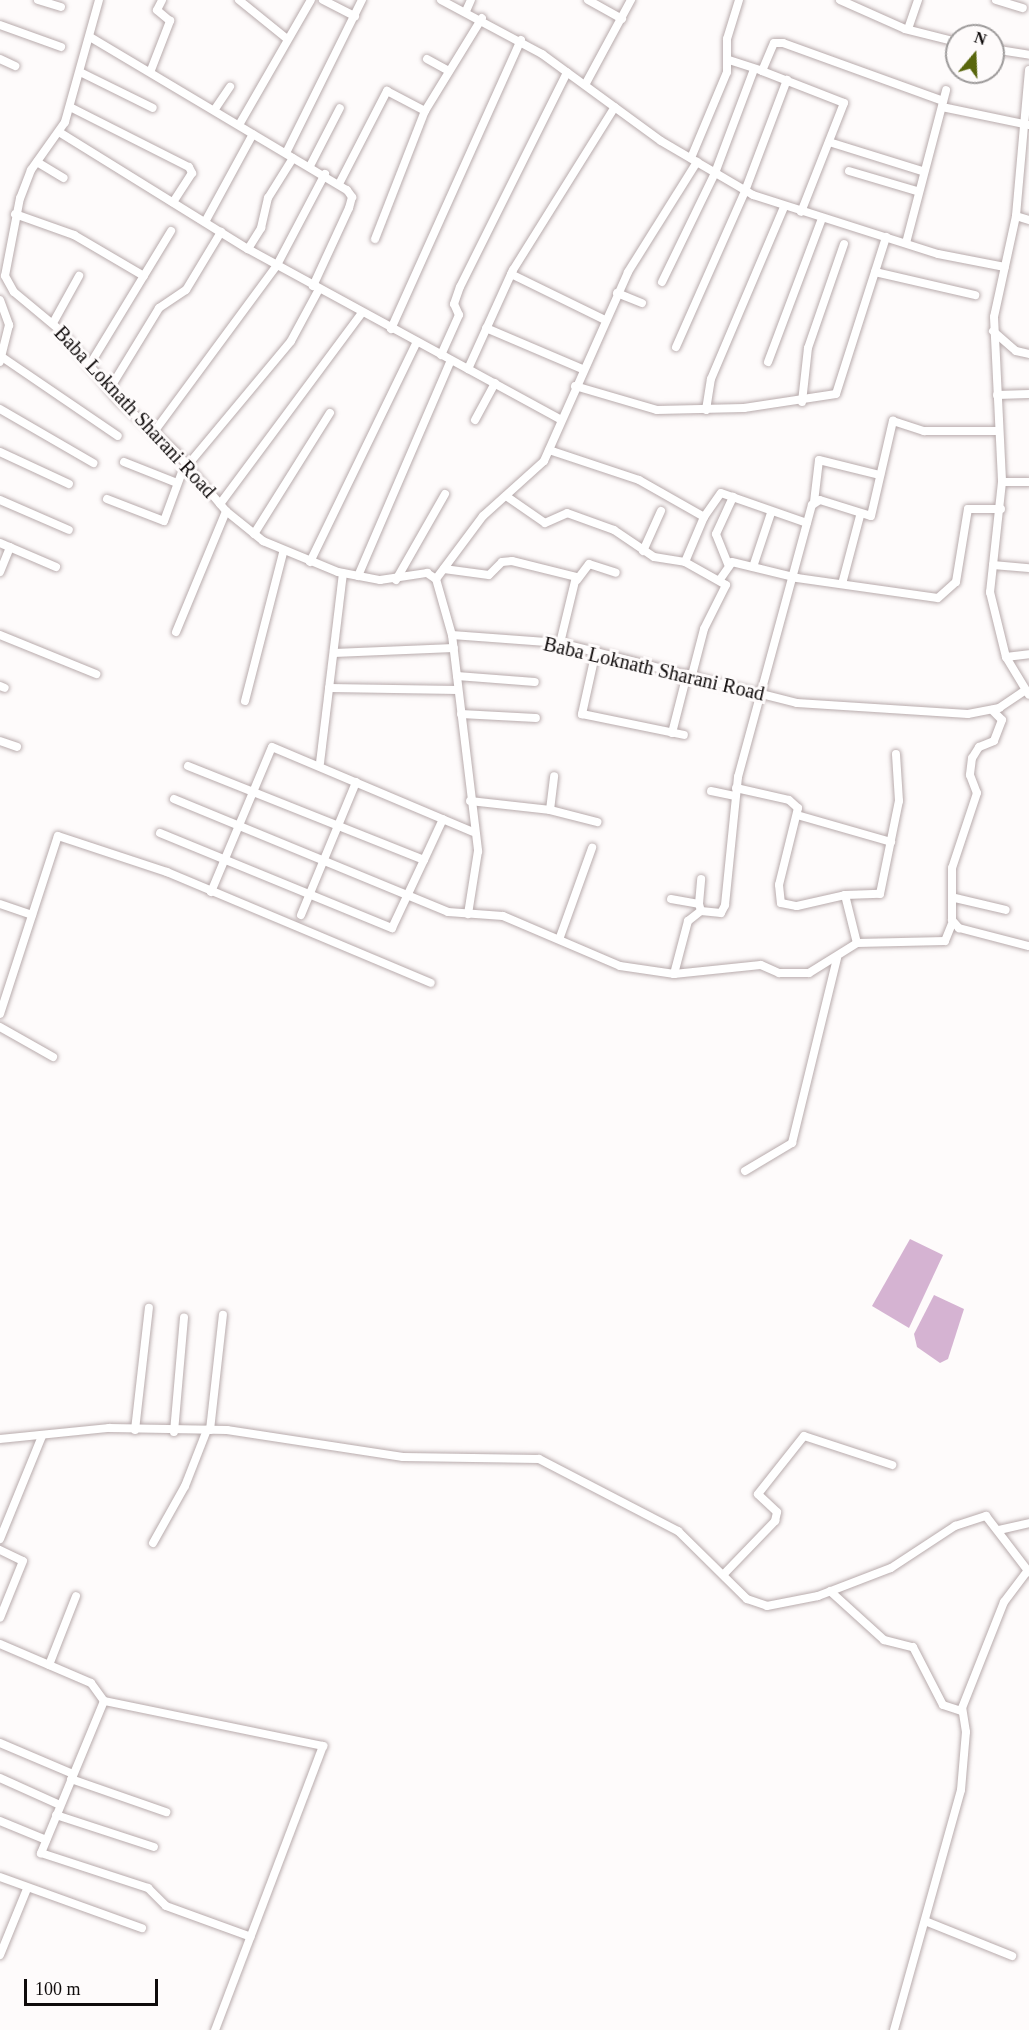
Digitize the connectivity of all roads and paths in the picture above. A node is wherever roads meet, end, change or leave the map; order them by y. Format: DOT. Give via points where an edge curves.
graph roads {
  1 [pos="38,0"];
  2 [pos="99,0"];
  3 [pos="162,0"];
  4 [pos="239,0"];
  5 [pos="311,0"];
  6 [pos="323,0"];
  7 [pos="362,0"];
  8 [pos="441,0"];
  9 [pos="471,0"];
  10 [pos="588,0"];
  11 [pos="631,0"];
  12 [pos="739,0"];
  13 [pos="840,0"];
  14 [pos="918,0"];
  15 [pos="996,0"];
  16 [pos="61,7"];
  17 [pos="1023,8"];
  18 [pos="466,11"];
  19 [pos="355,16"];
  20 [pos="482,18"];
  21 [pos="622,19"];
  22 [pos="0,25"];
  23 [pos="908,29"];
  24 [pos="90,37"];
  25 [pos="286,38"];
  26 [pos="945,39"];
  27 [pos="521,40"];
  28 [pos="61,47"];
  29 [pos="1005,51"];
  30 [pos="1029,55"];
  31 [pos="0,59"];
  32 [pos="428,59"];
  33 [pos="729,60"];
  34 [pos="15,66"];
  35 [pos="151,70"];
  36 [pos="758,70"];
  37 [pos="1029,70"];
  38 [pos="449,71"];
  39 [pos="80,72"];
  40 [pos="567,72"];
  41 [pos="787,80"];
  42 [pos="585,85"];
  43 [pos="230,87"];
  44 [pos="945,90"];
  45 [pos="942,104"];
  46 [pos="70,107"];
  47 [pos="615,107"];
  48 [pos="153,108"];
  49 [pos="340,108"];
  50 [pos="215,109"];
  51 [pos="425,111"];
  52 [pos="239,125"];
  53 [pos="1026,125"];
  54 [pos="59,132"];
  55 [pos="254,134"];
  56 [pos="829,142"];
  57 [pos="289,155"];
  58 [pos="694,160"];
  59 [pos="37,162"];
  60 [pos="310,166"];
  61 [pos="849,171"];
  62 [pos="922,171"];
  63 [pos="715,173"];
  64 [pos="324,174"];
  65 [pos="64,178"];
  66 [pos="339,184"];
  67 [pos="745,191"];
  68 [pos="917,191"];
  69 [pos="173,202"];
  70 [pos="784,207"];
  71 [pos="801,212"];
  72 [pos="15,214"];
  73 [pos="1016,216"];
  74 [pos="822,218"];
  75 [pos="1029,220"];
  76 [pos="205,222"];
  77 [pos="171,231"];
  78 [pos="221,232"];
  79 [pos="886,237"];
  80 [pos="375,239"];
  81 [pos="906,243"];
  82 [pos="844,244"];
  83 [pos="248,249"];
  84 [pos="277,265"];
  85 [pos="1005,267"];
  86 [pos="875,272"];
  87 [pos="511,274"];
  88 [pos="80,276"];
  89 [pos="144,276"];
  90 [pos="3,279"];
  91 [pos="662,282"];
  92 [pos="316,287"];
  93 [pos="617,293"];
  94 [pos="975,296"];
  95 [pos="0,300"];
  96 [pos="642,303"];
  97 [pos="362,313"];
  98 [pos="605,320"];
  99 [pos="53,323"];
  100 [pos="391,328"];
  101 [pos="486,328"];
  102 [pos="993,331"];
  103 [pos="417,342"];
  104 [pos="676,347"];
  105 [pos="1029,354"];
  106 [pos="441,355"];
  107 [pos="1,360"];
  108 [pos="451,360"];
  109 [pos="768,362"];
  110 [pos="89,366"];
  111 [pos="468,369"];
  112 [pos="582,369"];
  113 [pos="495,383"];
  114 [pos="575,387"];
  115 [pos="109,390"];
  116 [pos="1029,394"];
  117 [pos="997,395"];
  118 [pos="802,402"];
  119 [pos="0,409"];
  120 [pos="706,410"];
  121 [pos="330,413"];
  122 [pos="560,419"];
  123 [pos="475,420"];
  124 [pos="994,431"];
  125 [pos="154,432"];
  126 [pos="118,436"];
  127 [pos="549,450"];
  128 [pos="0,452"];
  129 [pos="124,462"];
  130 [pos="93,463"];
  131 [pos="188,466"];
  132 [pos="880,475"];
  133 [pos="1002,482"];
  134 [pos="1029,482"];
  135 [pos="177,483"];
  136 [pos="69,484"];
  137 [pos="446,494"];
  138 [pos="506,496"];
  139 [pos="733,496"];
  140 [pos="107,499"];
  141 [pos="0,500"];
  142 [pos="814,502"];
  143 [pos="223,507"];
  144 [pos="1001,508"];
  145 [pos="661,511"];
  146 [pos="771,513"];
  147 [pos="860,516"];
  148 [pos="704,518"];
  149 [pos="807,523"];
  150 [pos="69,530"];
  151 [pos="254,534"];
  152 [pos="0,543"];
  153 [pos="10,547"];
  154 [pos="643,551"];
  155 [pos="283,553"];
  156 [pos="310,562"];
  157 [pos="685,562"];
  158 [pos="728,564"];
  159 [pos="993,565"];
  160 [pos="56,567"];
  161 [pos="753,567"];
  162 [pos="1029,568"];
  163 [pos="444,569"];
  164 [pos="0,572"];
  165 [pos="343,573"];
  166 [pos="616,573"];
  167 [pos="358,576"];
  168 [pos="793,577"];
  169 [pos="721,578"];
  170 [pos="436,579"];
  171 [pos="396,580"];
  172 [pos="577,580"];
  173 [pos="842,584"];
  174 [pos="176,632"];
  175 [pos="0,635"];
  176 [pos="452,635"];
  177 [pos="560,643"];
  178 [pos="454,648"];
  179 [pos="596,651"];
  180 [pos="334,653"];
  181 [pos="1029,654"];
  182 [pos="1006,657"];
  183 [pos="96,674"];
  184 [pos="690,674"];
  185 [pos="457,676"];
  186 [pos="535,682"];
  187 [pos="329,688"];
  188 [pos="458,690"];
  189 [pos="1027,692"];
  190 [pos="764,695"];
  191 [pos="245,701"];
  192 [pos="992,710"];
  193 [pos="461,714"];
  194 [pos="536,718"];
  195 [pos="672,733"];
  196 [pos="684,735"];
  197 [pos="0,741"];
  198 [pos="17,747"];
  199 [pos="896,754"];
  200 [pos="320,763"];
  201 [pos="188,766"];
  202 [pos="554,776"];
  203 [pos="356,782"];
  204 [pos="711,791"];
  205 [pos="253,792"];
  206 [pos="735,792"];
  207 [pos="174,799"];
  208 [pos="470,801"];
  209 [pos="550,810"];
  210 [pos="797,815"];
  211 [pos="443,819"];
  212 [pos="597,822"];
  213 [pos="239,825"];
  214 [pos="338,825"];
  215 [pos="473,832"];
  216 [pos="160,833"];
  217 [pos="891,842"];
  218 [pos="592,848"];
  219 [pos="225,859"];
  220 [pos="324,859"];
  221 [pos="424,860"];
  222 [pos="702,879"];
  223 [pos="211,892"];
  224 [pos="409,892"];
  225 [pos="309,894"];
  226 [pos="845,894"];
  227 [pos="955,898"];
  228 [pos="671,899"];
  229 [pos="0,904"];
  230 [pos="700,908"];
  231 [pos="1006,910"];
  232 [pos="468,914"];
  233 [pos="32,915"];
  234 [pos="301,915"];
  235 [pos="952,924"];
  236 [pos="560,937"];
  237 [pos="857,943"];
  238 [pos="1028,946"];
  239 [pos="837,958"];
  240 [pos="674,974"];
  241 [pos="431,983"];
  242 [pos="0,1014"];
  243 [pos="0,1027"];
  244 [pos="52,1057"];
  245 [pos="745,1171"];
  246 [pos="149,1308"];
  247 [pos="222,1316"];
  248 [pos="184,1317"];
  249 [pos="135,1430"];
  250 [pos="174,1431"];
  251 [pos="207,1434"];
  252 [pos="42,1436"];
  253 [pos="0,1439"];
  254 [pos="892,1465"];
  255 [pos="1029,1523"];
  256 [pos="999,1530"];
  257 [pos="0,1539"];
  258 [pos="153,1543"];
  259 [pos="0,1550"];
  260 [pos="1028,1571"];
  261 [pos="724,1574"];
  262 [pos="830,1591"];
  263 [pos="76,1596"];
  264 [pos="0,1618"];
  265 [pos="0,1644"];
  266 [pos="49,1665"];
  267 [pos="104,1701"];
  268 [pos="962,1711"];
  269 [pos="0,1743"];
  270 [pos="72,1777"];
  271 [pos="0,1778"];
  272 [pos="60,1805"];
  273 [pos="166,1812"];
  274 [pos="56,1815"];
  275 [pos="0,1821"];
  276 [pos="46,1840"];
  277 [pos="154,1848"];
  278 [pos="0,1877"];
  279 [pos="27,1889"];
  280 [pos="925,1921"];
  281 [pos="142,1928"];
  282 [pos="251,1937"];
  283 [pos="0,1955"];
  284 [pos="1011,1956"];
  285 [pos="215,2030"];
  286 [pos="894,2030"];
  1 -- 16 [label="street"];
  2 -- 24 [label="street"];
  3 -- 35 [label="street" via="157,10 170,21"];
  4 -- 25 [label="street"];
  5 -- 25 [label="street"];
  6 -- 19 [label="street"];
  7 -- 19 [label="street"];
  8 -- 18 [label="street"];
  9 -- 18 [label="street"];
  10 -- 21 [label="street"];
  11 -- 21 [label="street"];
  12 -- 33 [label="street" via="727,39"];
  13 -- 23 [label="street"];
  14 -- 23 [label="street"];
  15 -- 17 [label="street"];
  18 -- 20 [label="street"];
  19 -- 57 [label="street"];
  20 -- 27 [label="street"];
  20 -- 38 [label="street"];
  21 -- 42 [label="street"];
  22 -- 28 [label="street"];
  23 -- 26 [label="street"];
  24 -- 35 [label="street"];
  24 -- 39 [label="street"];
  25 -- 52 [label="street"];
  27 -- 40 [label="street"];
  27 -- 100 [label="street"];
  29 -- 30 [label="street"];
  31 -- 34 [label="street"];
  32 -- 38 [label="street"];
  33 -- 36 [label="street"];
  33 -- 58 [label="street"];
  35 -- 50 [label="street"];
  36 -- 41 [label="street"];
  36 -- 45 [label="street" via="774,43 783,43"];
  36 -- 63 [label="street"];
  37 -- 53 [label="street"];
  38 -- 51 [label="street"];
  39 -- 46 [label="street"];
  39 -- 48 [label="street"];
  40 -- 42 [label="street"];
  40 -- 106 [label="street" via="464,277 454,300 459,315"];
  41 -- 56 [label="street" via="844,103"];
  41 -- 67 [label="street"];
  42 -- 47 [label="street"];
  43 -- 50 [label="street"];
  44 -- 45 [label="street"];
  45 -- 53 [label="street"];
  45 -- 62 [label="street"];
  46 -- 54 [label="street"];
  46 -- 69 [label="street" via="189,167 192,174"];
  47 -- 58 [label="street"];
  47 -- 87 [label="street"];
  49 -- 60 [label="street"];
  50 -- 52 [label="street"];
  51 -- 66 [label="street" via="387,91"];
  51 -- 80 [label="street"];
  52 -- 55 [label="street"];
  53 -- 73 [label="street"];
  54 -- 59 [label="street"];
  54 -- 69 [label="street"];
  55 -- 57 [label="street"];
  55 -- 76 [label="street"];
  56 -- 62 [label="street"];
  56 -- 71 [label="street"];
  57 -- 60 [label="street"];
  57 -- 83 [label="street" via="268,198 261,228"];
  58 -- 63 [label="street"];
  58 -- 93 [label="street"];
  59 -- 65 [label="street"];
  59 -- 72 [label="street"];
  60 -- 64 [label="street"];
  61 -- 68 [label="street"];
  62 -- 68 [label="street"];
  63 -- 67 [label="street"];
  63 -- 91 [label="street"];
  64 -- 66 [label="street"];
  64 -- 84 [label="street"];
  66 -- 92 [label="street" via="352,197"];
  67 -- 70 [label="street"];
  67 -- 104 [label="street"];
  68 -- 81 [label="street"];
  69 -- 76 [label="street"];
  70 -- 71 [label="street"];
  70 -- 120 [label="street" via="711,379"];
  71 -- 74 [label="street"];
  72 -- 89 [label="street" via="74,235"];
  72 -- 90 [label="street"];
  73 -- 75 [label="street"];
  73 -- 85 [label="street"];
  74 -- 79 [label="street"];
  74 -- 109 [label="street"];
  76 -- 78 [label="street"];
  77 -- 89 [label="street"];
  78 -- 83 [label="street"];
  78 -- 115 [label="street" via="186,290 159,308"];
  79 -- 81 [label="street"];
  79 -- 86 [label="street"];
  81 -- 85 [label="street"];
  82 -- 118 [label="street" via="808,348"];
  83 -- 84 [label="street"];
  84 -- 92 [label="street"];
  84 -- 125 [label="street"];
  85 -- 102 [label="street"];
  86 -- 94 [label="street"];
  86 -- 118 [label="street" via="844,363 843,387 836,394"];
  87 -- 98 [label="street"];
  87 -- 101 [label="street"];
  88 -- 99 [label="street"];
  89 -- 110 [label="street"];
  90 -- 99 [label="street, Baba Loknath Sharani Road"];
  92 -- 97 [label="street"];
  92 -- 131 [label="street" via="298,332"];
  93 -- 96 [label="street"];
  93 -- 98 [label="street"];
  95 -- 107 [label="street" via="9,325"];
  97 -- 100 [label="street"];
  97 -- 143 [label="street"];
  98 -- 112 [label="street"];
  99 -- 110 [label="street, Baba Loknath Sharani Road"];
  100 -- 103 [label="street"];
  101 -- 111 [label="street"];
  101 -- 112 [label="street"];
  102 -- 105 [label="street"];
  102 -- 117 [label="street"];
  103 -- 106 [label="street"];
  103 -- 156 [label="street"];
  106 -- 108 [label="street"];
  107 -- 126 [label="street"];
  108 -- 111 [label="street"];
  108 -- 167 [label="street"];
  110 -- 115 [label="street, Baba Loknath Sharani Road"];
  111 -- 113 [label="street"];
  112 -- 114 [label="street"];
  113 -- 122 [label="street"];
  113 -- 123 [label="street"];
  114 -- 120 [label="street" via="645,409"];
  114 -- 122 [label="street"];
  115 -- 125 [label="street, Baba Loknath Sharani Road"];
  116 -- 117 [label="street"];
  117 -- 124 [label="street"];
  118 -- 120 [label="street"];
  119 -- 130 [label="street"];
  121 -- 151 [label="street"];
  122 -- 127 [label="street"];
  124 -- 132 [label="street" via="924,431 893,422"];
  124 -- 133 [label="street"];
  125 -- 131 [label="street, Baba Loknath Sharani Road"];
  127 -- 138 [label="street"];
  127 -- 148 [label="street" via="639,480"];
  128 -- 136 [label="street"];
  129 -- 135 [label="street"];
  131 -- 135 [label="street"];
  131 -- 143 [label="street, Baba Loknath Sharani Road"];
  132 -- 142 [label="street" via="819,460"];
  132 -- 147 [label="street" via="871,516"];
  133 -- 134 [label="street"];
  133 -- 144 [label="street"];
  135 -- 140 [label="street" via="164,521"];
  137 -- 171 [label="street"];
  138 -- 154 [label="street" via="545,523 567,513 614,530"];
  138 -- 163 [label="street" via="483,516"];
  139 -- 146 [label="street"];
  139 -- 148 [label="street" via="718,494"];
  139 -- 158 [label="street" via="716,534"];
  141 -- 150 [label="street"];
  142 -- 147 [label="street"];
  142 -- 149 [label="street"];
  143 -- 151 [label="street, Baba Loknath Sharani Road"];
  143 -- 174 [label="street"];
  144 -- 159 [label="street"];
  144 -- 173 [label="street" via="972,507 966,512 959,573 945,596 919,597"];
  145 -- 154 [label="street"];
  146 -- 149 [label="street"];
  146 -- 161 [label="street"];
  147 -- 173 [label="street"];
  148 -- 157 [label="street"];
  149 -- 168 [label="street"];
  151 -- 155 [label="street, Baba Loknath Sharani Road"];
  152 -- 153 [label="street"];
  153 -- 160 [label="street"];
  153 -- 164 [label="street"];
  154 -- 157 [label="street"];
  155 -- 156 [label="street, Baba Loknath Sharani Road"];
  155 -- 191 [label="street"];
  156 -- 165 [label="street, Baba Loknath Sharani Road"];
  157 -- 169 [label="street"];
  158 -- 161 [label="street"];
  158 -- 169 [label="street"];
  159 -- 162 [label="street"];
  159 -- 182 [label="street" via="990,598"];
  161 -- 168 [label="street"];
  163 -- 170 [label="street"];
  163 -- 172 [label="street" via="489,575 502,562 512,561"];
  165 -- 167 [label="street, Baba Loknath Sharani Road"];
  165 -- 180 [label="street"];
  166 -- 172 [label="street" via="589,564"];
  167 -- 171 [label="street, Baba Loknath Sharani Road"];
  168 -- 173 [label="street"];
  168 -- 190 [label="street"];
  169 -- 184 [label="street" via="725,589 704,629"];
  170 -- 171 [label="street, Baba Loknath Sharani Road" via="427,573"];
  170 -- 176 [label="street"];
  172 -- 177 [label="street"];
  175 -- 183 [label="street"];
  176 -- 177 [label="street, Baba Loknath Sharani Road"];
  176 -- 178 [label="street"];
  177 -- 179 [label="street, Baba Loknath Sharani Road"];
  178 -- 180 [label="street"];
  178 -- 185 [label="street"];
  179 -- 184 [label="street, Baba Loknath Sharani Road"];
  179 -- 195 [label="street" via="582,714"];
  180 -- 187 [label="street"];
  181 -- 182 [label="street"];
  182 -- 189 [label="street"];
  184 -- 190 [label="street, Baba Loknath Sharani Road"];
  184 -- 195 [label="street"];
  185 -- 186 [label="street"];
  185 -- 188 [label="street"];
  187 -- 188 [label="street"];
  187 -- 200 [label="street"];
  188 -- 193 [label="street"];
  189 -- 192 [label="street, Baba Loknath Sharani Road"];
  190 -- 192 [label="street, Baba Loknath Sharani Road" via="797,703 950,714"];
  190 -- 206 [label="street"];
  192 -- 227 [label="street" via="1002,720 994,741 979,747 972,758 970,775 977,793 952,868"];
  193 -- 194 [label="street"];
  193 -- 208 [label="street"];
  195 -- 196 [label="street"];
  197 -- 198 [label="street"];
  199 -- 217 [label="street" via="899,801"];
  200 -- 203 [label="street"];
  200 -- 205 [label="street" via="272,747"];
  201 -- 205 [label="street"];
  202 -- 209 [label="street"];
  203 -- 211 [label="street"];
  203 -- 214 [label="street"];
  204 -- 206 [label="street"];
  205 -- 213 [label="street"];
  205 -- 214 [label="street"];
  206 -- 210 [label="street" via="789,800"];
  206 -- 230 [label="street" via="725,905 721,913"];
  207 -- 213 [label="street"];
  208 -- 209 [label="street"];
  208 -- 215 [label="street"];
  209 -- 212 [label="street"];
  210 -- 217 [label="street"];
  210 -- 226 [label="street" via="779,900 797,906"];
  211 -- 215 [label="street"];
  211 -- 221 [label="street"];
  213 -- 219 [label="street"];
  213 -- 220 [label="street"];
  214 -- 220 [label="street"];
  214 -- 221 [label="street"];
  215 -- 232 [label="street" via="478,851"];
  216 -- 219 [label="street"];
  217 -- 226 [label="street" via="892,853 882,870 884,891"];
  218 -- 236 [label="street"];
  219 -- 223 [label="street"];
  219 -- 225 [label="street"];
  220 -- 224 [label="street"];
  220 -- 225 [label="street"];
  221 -- 224 [label="street"];
  222 -- 230 [label="street"];
  223 -- 233 [label="street" via="58,836"];
  223 -- 241 [label="street"];
  224 -- 225 [label="street" via="392,928"];
  224 -- 232 [label="street" via="448,912"];
  225 -- 234 [label="street"];
  226 -- 237 [label="street"];
  227 -- 231 [label="street"];
  227 -- 235 [label="street"];
  228 -- 230 [label="street"];
  229 -- 233 [label="street"];
  230 -- 240 [label="street" via="688,921"];
  232 -- 236 [label="street" via="490,913"];
  233 -- 242 [label="street"];
  235 -- 237 [label="street" via="945,941"];
  235 -- 238 [label="street"];
  236 -- 240 [label="street" via="620,966"];
  237 -- 239 [label="street"];
  239 -- 240 [label="street" via="809,973 779,973 761,965"];
  239 -- 245 [label="street" via="792,1143"];
  243 -- 244 [label="street"];
  246 -- 249 [label="street"];
  247 -- 251 [label="street"];
  248 -- 250 [label="street"];
  249 -- 250 [label="street"];
  249 -- 252 [label="street"];
  250 -- 251 [label="street"];
  251 -- 258 [label="street"];
  251 -- 261 [label="street" via="403,1457 547,1461 678,1531"];
  252 -- 253 [label="street"];
  252 -- 257 [label="street"];
  254 -- 261 [label="street" via="804,1436 758,1494 777,1512 775,1521"];
  255 -- 256 [label="street"];
  256 -- 260 [label="street"];
  256 -- 262 [label="street" via="990,1518 972,1519 891,1568"];
  259 -- 264 [label="street" via="22,1561"];
  260 -- 268 [label="street" via="1004,1602"];
  261 -- 262 [label="street" via="747,1599 767,1606"];
  262 -- 268 [label="street" via="885,1640 913,1647 943,1705"];
  263 -- 266 [label="street"];
  265 -- 266 [label="street"];
  266 -- 267 [label="street" via="99,1688"];
  267 -- 270 [label="street"];
  267 -- 282 [label="street" via="323,1746"];
  268 -- 280 [label="street" via="966,1732 961,1790"];
  269 -- 270 [label="street"];
  270 -- 272 [label="street"];
  270 -- 273 [label="street"];
  271 -- 272 [label="street"];
  272 -- 274 [label="street"];
  274 -- 276 [label="street"];
  274 -- 277 [label="street"];
  275 -- 276 [label="street"];
  276 -- 282 [label="street" via="41,1853 148,1888 166,1906"];
  278 -- 279 [label="street"];
  279 -- 281 [label="street"];
  279 -- 283 [label="street"];
  280 -- 284 [label="street"];
  280 -- 286 [label="street"];
  282 -- 285 [label="street"];
}
